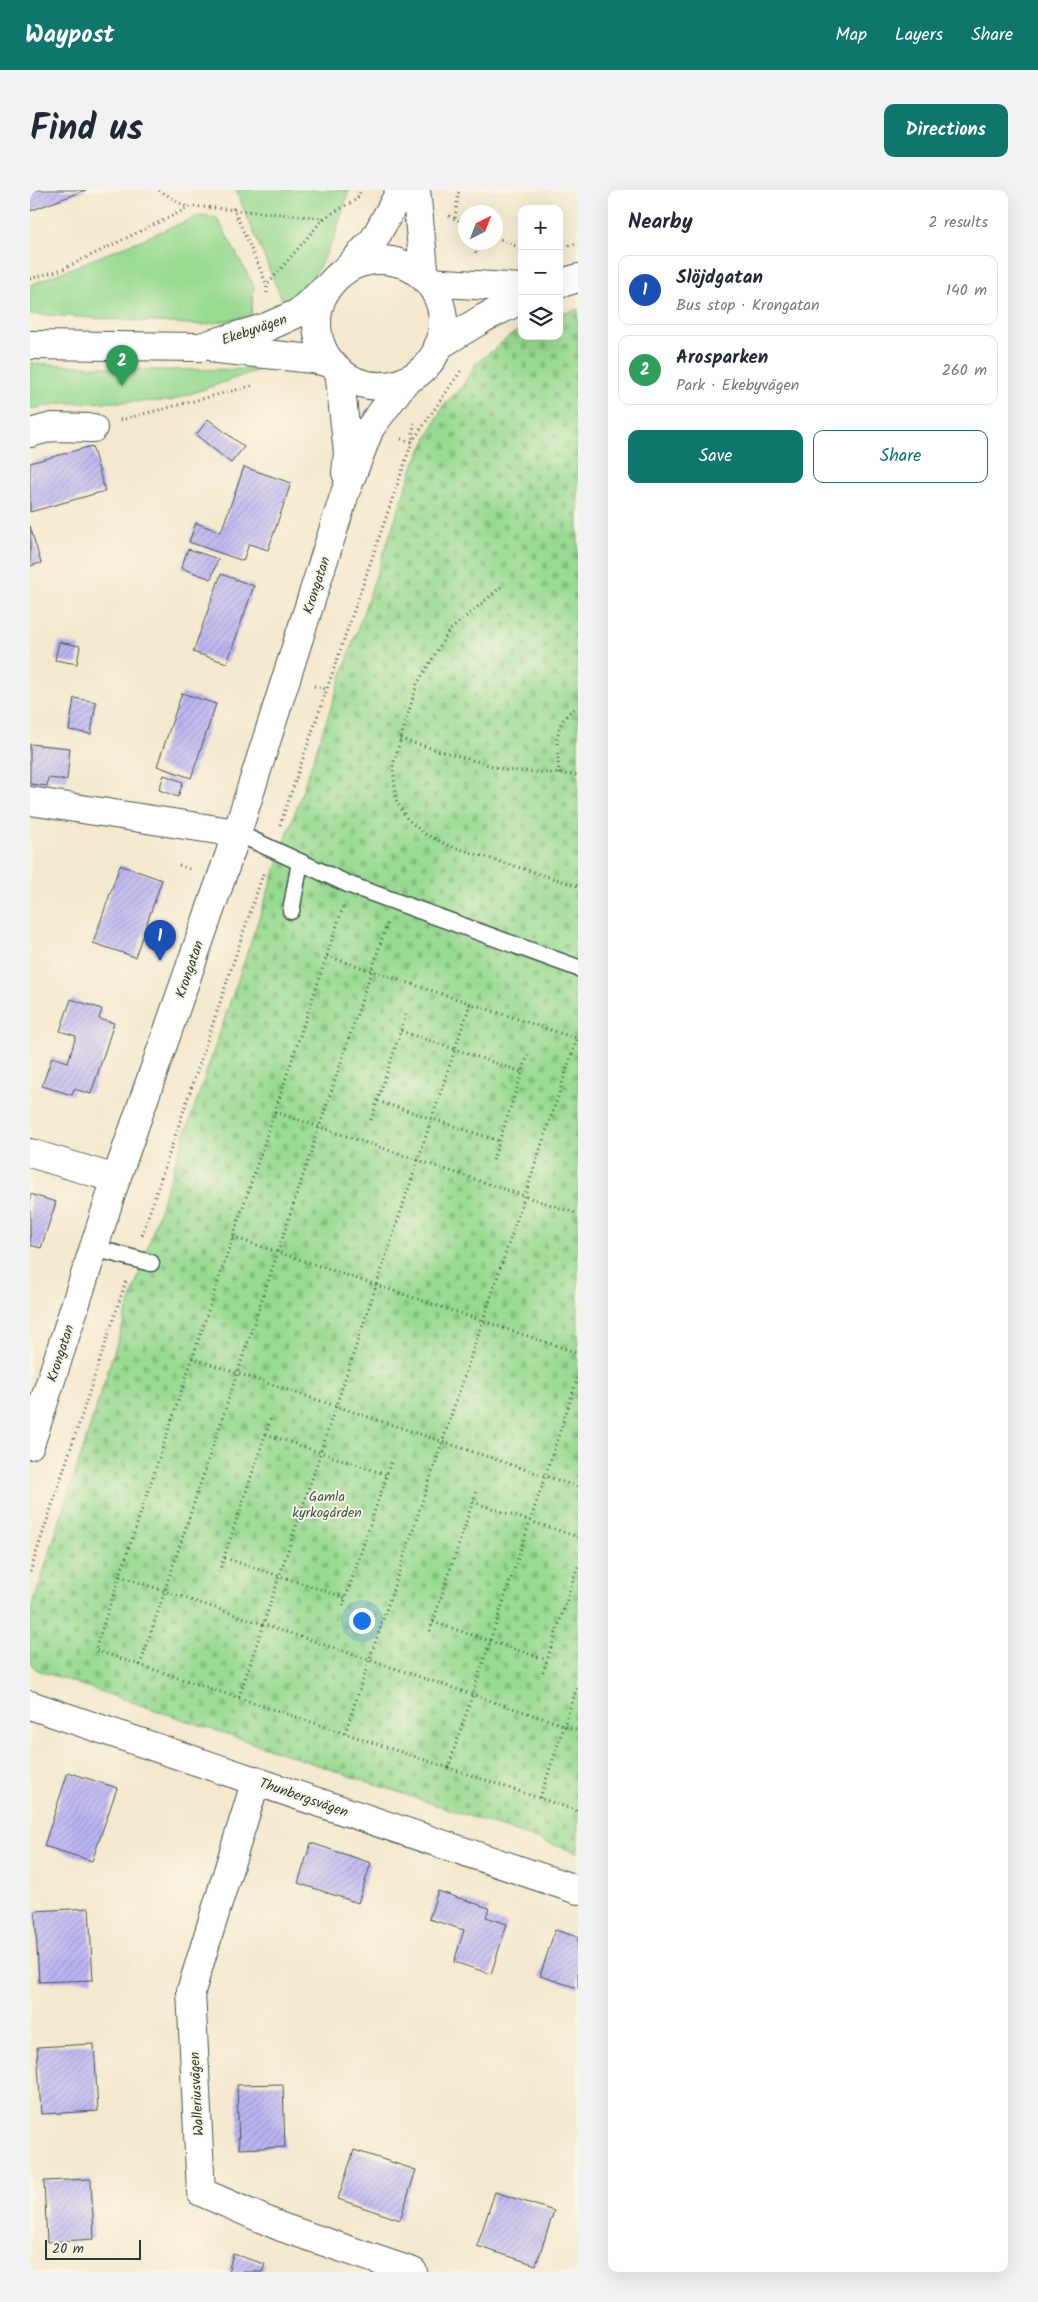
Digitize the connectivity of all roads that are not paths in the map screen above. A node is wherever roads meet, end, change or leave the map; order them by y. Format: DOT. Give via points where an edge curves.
graph roads {
  1 [pos="401,190"];
  2 [pos="416,190"];
  3 [pos="348,268"];
  4 [pos="578,278"];
  5 [pos="427,280"];
  6 [pos="563,283"];
  7 [pos="327,287"];
  8 [pos="518,288"];
  9 [pos="518,301"];
  10 [pos="30,345"];
  11 [pos="438,346"];
  12 [pos="200,347"];
  13 [pos="336,367"];
  14 [pos="406,380"];
  15 [pos="93,428"];
  16 [pos="30,433"];
  17 [pos="345,494"];
  18 [pos="30,801"];
  19 [pos="236,833"];
  20 [pos="300,862"];
  21 [pos="291,911"];
  22 [pos="578,968"];
  23 [pos="30,1153"];
  24 [pos="116,1179"];
  25 [pos="94,1248"];
  26 [pos="151,1263"];
  27 [pos="30,1445"];
  28 [pos="30,1705"];
  29 [pos="256,1780"];
  30 [pos="578,1890"];
  31 [pos="413,2272"];
  1 -- 3 [label="street" via="374,238"];
  2 -- 5 [label="street"];
  3 -- 5 [label="street" via="372,260 400,262"];
  3 -- 7 [label="street"];
  4 -- 6 [label="street"];
  5 -- 8 [label="street"];
  5 -- 11 [label="street" via="441,307 443,322"];
  7 -- 12 [label="street, Ekebyvägen" via="298,313 267,328"];
  7 -- 13 [label="street" via="317,324 324,353"];
  9 -- 11 [label="street"];
  10 -- 12 [label="street, Ekebyvägen"];
  11 -- 14 [label="street" via="430,361"];
  12 -- 13 [label="street, Ekebyvägen" via="314,359"];
  13 -- 14 [label="street" via="364,383 381,385"];
  13 -- 17 [label="street, Krongatan" via="348,453"];
  14 -- 17 [label="street, Krongatan" via="370,428"];
  15 -- 16 [label="street" via="52,427"];
  17 -- 19 [label="street, Krongatan"];
  18 -- 19 [label="street"];
  19 -- 20 [label="lane"];
  19 -- 24 [label="street, Krongatan"];
  20 -- 21 [label="lane"];
  20 -- 22 [label="lane" via="350,885"];
  23 -- 24 [label="street"];
  24 -- 25 [label="street, Krongatan"];
  25 -- 26 [label="lane"];
  25 -- 27 [label="street, Krongatan"];
  28 -- 29 [label="street, Thunbergsvägen"];
  29 -- 30 [label="street, Thunbergsvägen"];
  29 -- 31 [label="street, Walleriusvägen" via="190,1991 201,2192 281,2227"];
}
